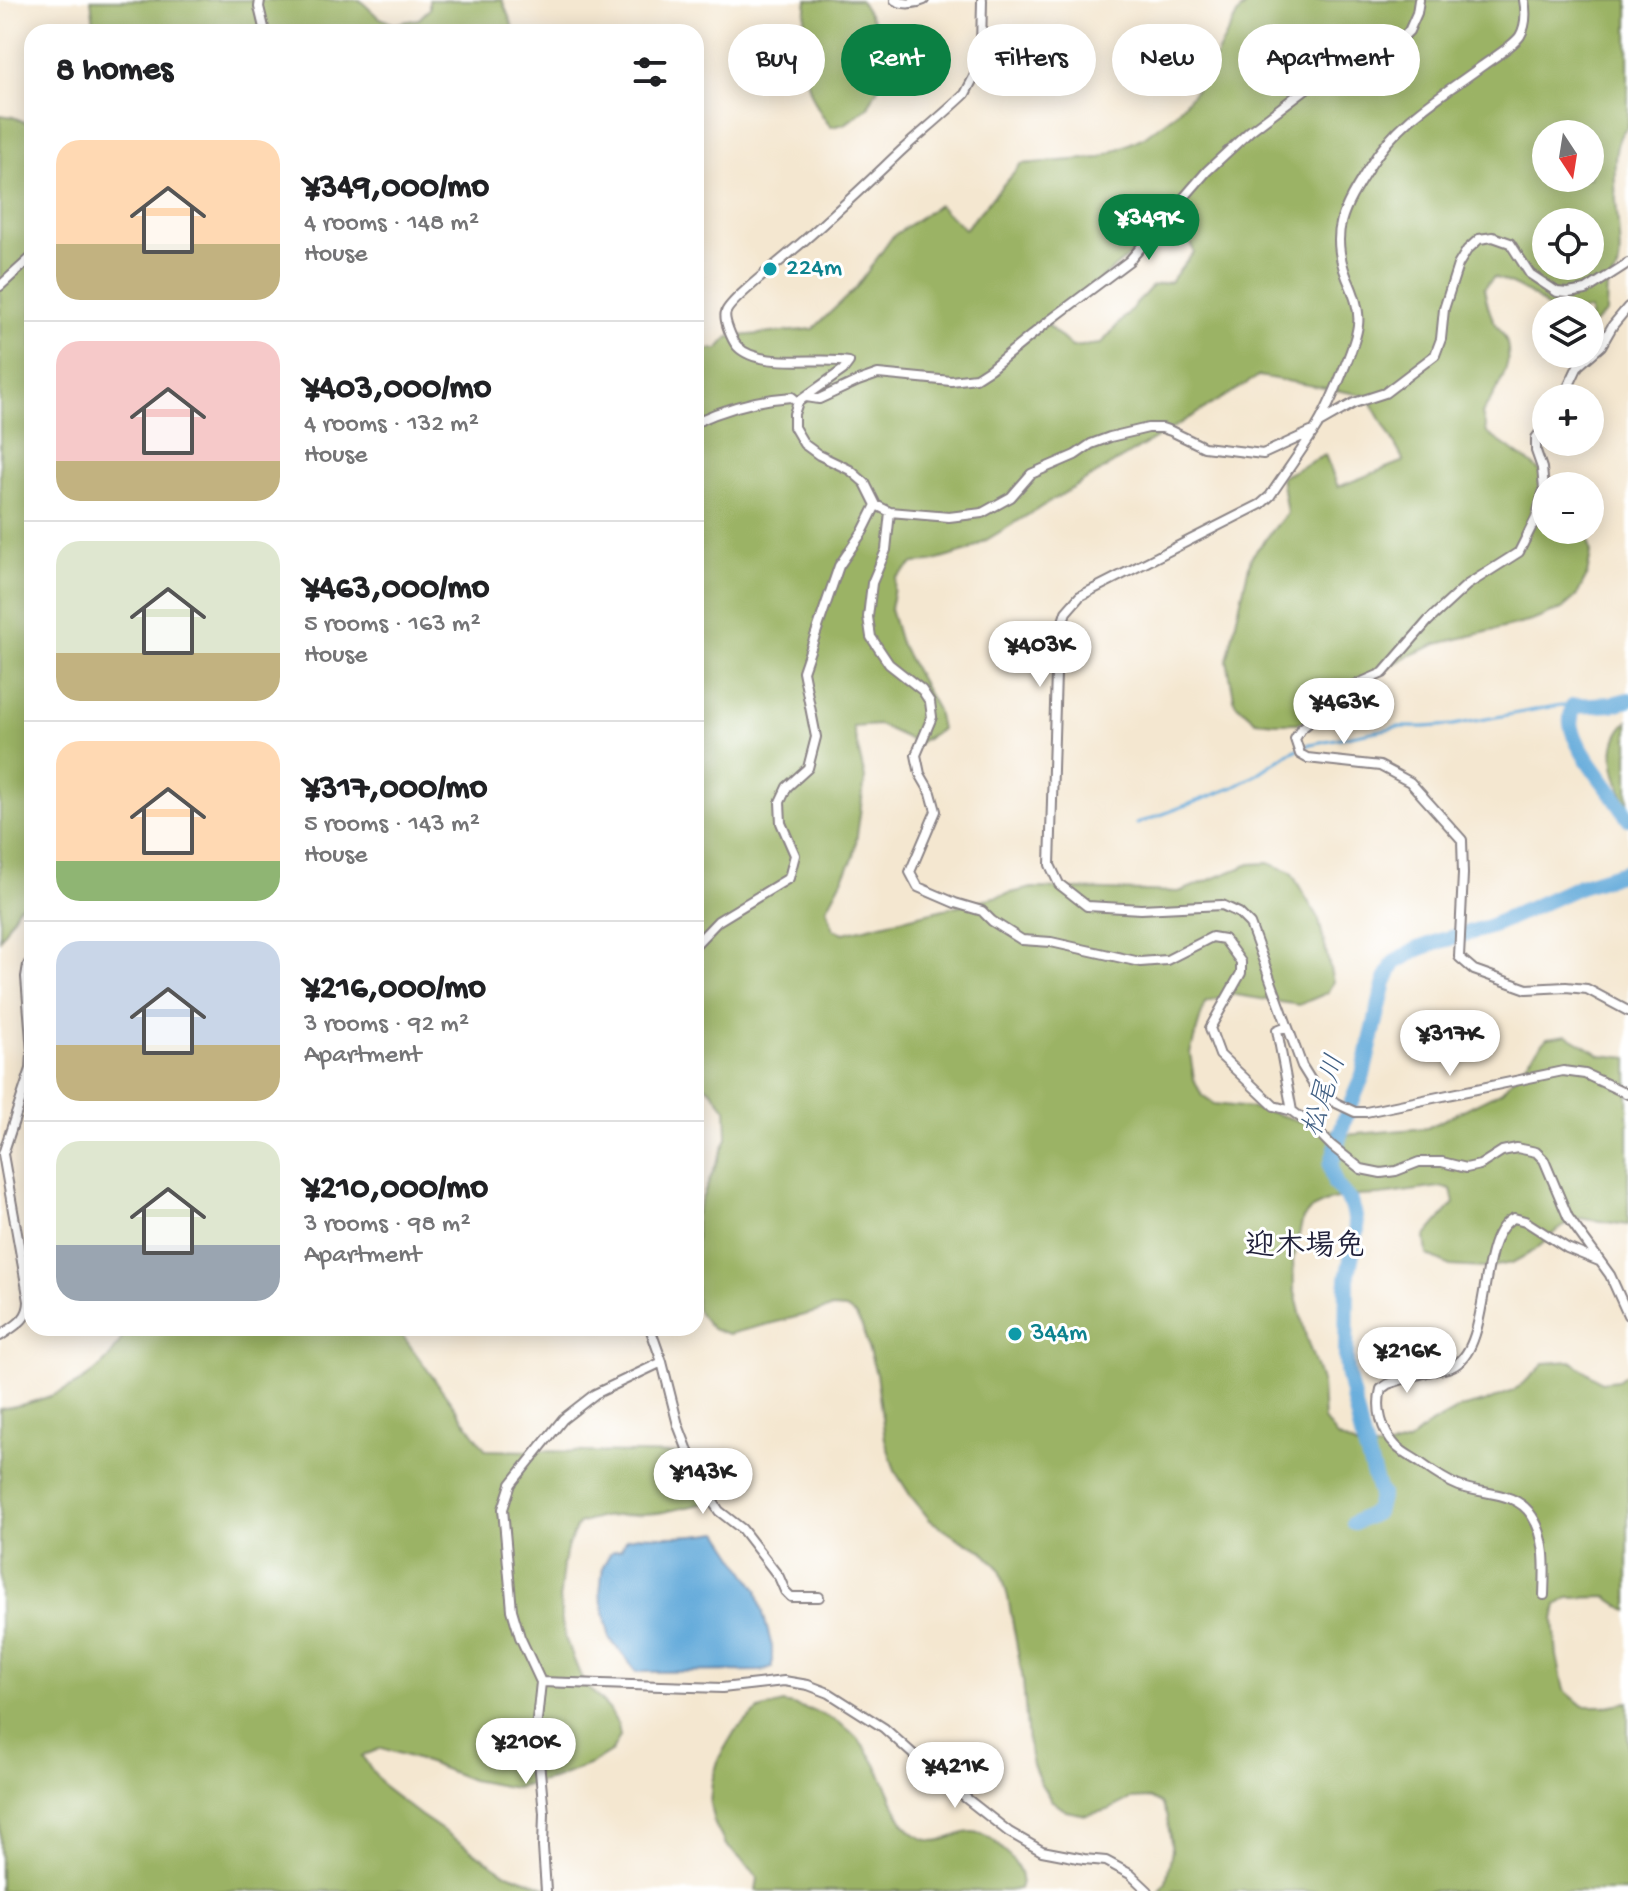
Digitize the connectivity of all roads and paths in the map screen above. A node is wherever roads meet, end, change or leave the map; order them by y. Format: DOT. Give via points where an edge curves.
graph roads {
  1 [pos="260,0"];
  2 [pos="895,0"];
  3 [pos="924,0"];
  4 [pos="982,0"];
  5 [pos="1419,0"];
  6 [pos="1524,0"];
  7 [pos="263,24"];
  8 [pos="1628,263"];
  9 [pos="24,264"];
  10 [pos="0,286"];
  11 [pos="1628,307"];
  12 [pos="1570,384"];
  13 [pos="802,400"];
  14 [pos="704,419"];
  15 [pos="1317,426"];
  16 [pos="1538,456"];
  17 [pos="876,505"];
  18 [pos="890,512"];
  19 [pos="704,936"];
  20 [pos="1628,1011"];
  21 [pos="1287,1026"];
  22 [pos="24,1090"];
  23 [pos="1628,1094"];
  24 [pos="1292,1111"];
  25 [pos="1599,1261"];
  26 [pos="24,1273"];
  27 [pos="1628,1315"];
  28 [pos="24,1318"];
  29 [pos="0,1336"];
  30 [pos="653,1336"];
  31 [pos="662,1362"];
  32 [pos="1544,1595"];
  33 [pos="819,1597"];
  34 [pos="541,1682"];
  35 [pos="546,1891"];
  36 [pos="1148,1891"];
  1 -- 7 [label="street"];
  2 -- 3 [label="street"];
  4 -- 13 [label="street" via="981,49 965,94 725,313 737,346 748,353 768,359 849,362"];
  5 -- 13 [label="street" via="1409,31 1397,43 1320,78 1250,131 1207,171 1129,261 990,369 976,378 951,381 878,374 819,399"];
  6 -- 15 [label="street" via="1520,36 1397,129 1355,191 1340,222 1338,241 1359,320 1352,349"];
  8 -- 15 [label="street" via="1586,290 1557,292 1530,274 1510,243 1479,239 1458,265 1435,355 1385,393 1354,403"];
  9 -- 10 [label="street"];
  11 -- 12 [label="street" via="1601,346 1578,366"];
  13 -- 14 [label="street" via="770,398"];
  13 -- 17 [label="street" via="794,427 804,444 850,470 865,483"];
  15 -- 18 [label="street" via="1263,454 1204,447 1171,431 1148,428 1091,444 1031,474 1011,497 982,513 949,517"];
  15 -- 21 [label="street" via="1261,504 1080,596 1066,612 1057,641 1050,865 1059,884 1087,906 1222,905 1239,913 1250,924"];
  16 -- 20 [label="street" via="1544,489 1519,552 1467,585 1383,673 1355,685 1295,739 1307,758 1380,766 1410,782 1462,840 1459,957 1474,970 1527,989 1587,989"];
  17 -- 18 [label="street"];
  17 -- 19 [label="street" via="839,566 803,671 816,737 808,768 787,787 780,802 781,823 795,855 789,878 718,921"];
  18 -- 24 [label="street" via="868,617 871,637 889,664 930,702 932,717 916,755 936,811 910,872 918,887 982,911 1022,940 1140,962 1167,960 1212,937 1224,939 1241,962 1241,973 1210,1028 1212,1038 1220,1055 1274,1106"];
  21 -- 23 [label="street" via="1315,1087 1355,1112 1563,1071 1585,1074"];
  21 -- 24 [label="street" via="1277,1030"];
  22 -- 26 [label="street" via="3,1154"];
  24 -- 25 [label="street" via="1361,1169 1381,1173 1419,1162 1466,1168 1517,1148 1536,1152 1568,1217"];
  25 -- 27 [label="street"];
  25 -- 32 [label="street" via="1525,1221 1507,1221 1495,1244 1476,1329 1464,1355 1454,1366 1388,1384 1378,1401 1385,1431 1396,1446 1459,1486 1513,1499 1527,1509 1545,1558"];
  28 -- 29 [label="street"];
  30 -- 31 [label="street"];
  31 -- 33 [label="street" via="686,1450 706,1492 742,1529 791,1597"];
  31 -- 34 [label="street" via="595,1394 563,1419 511,1484 503,1509 512,1610"];
  34 -- 35 [label="street" via="536,1730"];
  34 -- 36 [label="street" via="808,1685 884,1728 1009,1832 1042,1851 1106,1861"];
}
